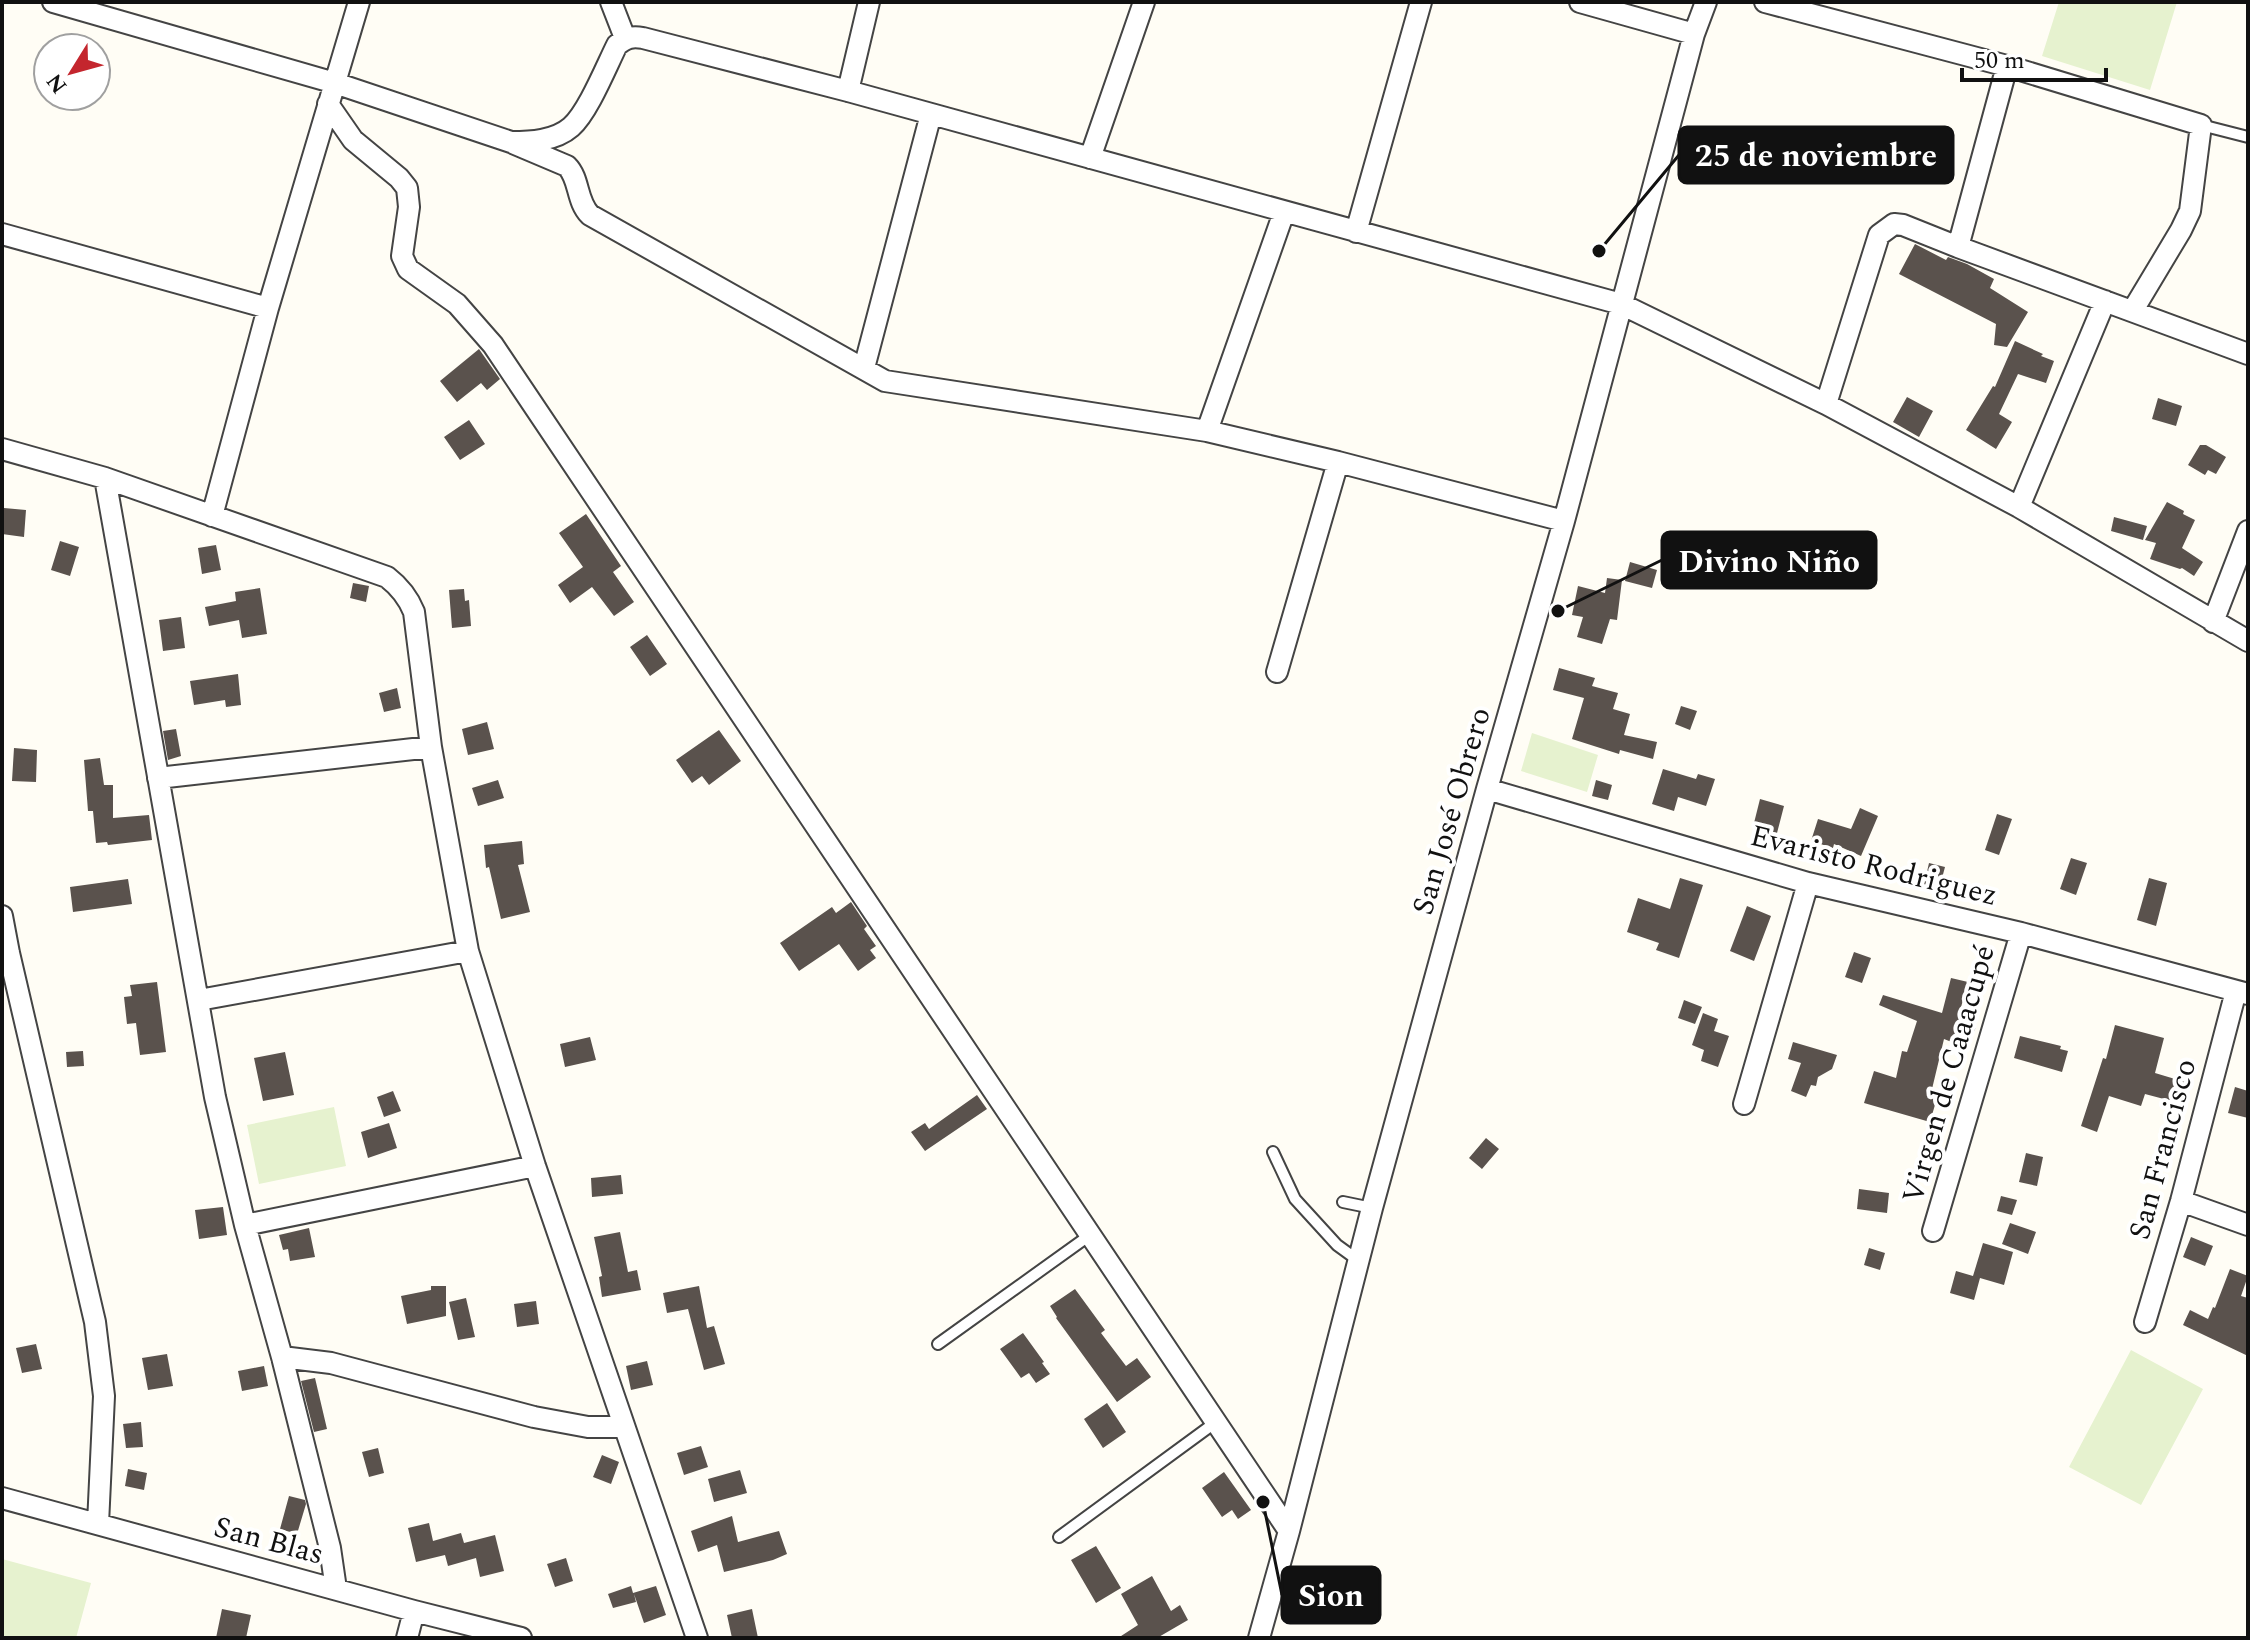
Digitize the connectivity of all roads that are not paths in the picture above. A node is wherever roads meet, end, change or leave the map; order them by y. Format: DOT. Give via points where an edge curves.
graph roads {
  1 [pos="53,2"];
  2 [pos="359,2"];
  3 [pos="611,2"];
  4 [pos="869,2"];
  5 [pos="1144,2"];
  6 [pos="1421,2"];
  7 [pos="1580,2"];
  8 [pos="1706,2"];
  9 [pos="1765,2"];
  10 [pos="1694,34"];
  11 [pos="625,38"];
  12 [pos="2007,66"];
  13 [pos="335,83"];
  14 [pos="848,91"];
  15 [pos="328,104"];
  16 [pos="931,114"];
  17 [pos="2201,125"];
  18 [pos="2248,137"];
  19 [pos="511,142"];
  20 [pos="1090,158"];
  21 [pos="1284,212"];
  22 [pos="1356,232"];
  23 [pos="2,234"];
  24 [pos="1958,247"];
  25 [pos="2105,301"];
  26 [pos="1621,304"];
  27 [pos="268,308"];
  28 [pos="2133,310"];
  29 [pos="2248,354"];
  30 [pos="864,368"];
  31 [pos="1826,404"];
  32 [pos="1207,431"];
  33 [pos="2,449"];
  34 [pos="1338,462"];
  35 [pos="105,478"];
  36 [pos="2019,507"];
  37 [pos="212,516"];
  38 [pos="1564,521"];
  39 [pos="2248,531"];
  40 [pos="2213,622"];
  41 [pos="2248,641"];
  42 [pos="1277,672"];
  43 [pos="431,747"];
  44 [pos="158,778"];
  45 [pos="1487,789"];
  46 [pos="1808,883"];
  47 [pos="2,916"];
  48 [pos="2021,933"];
  49 [pos="468,951"];
  50 [pos="2242,993"];
  51 [pos="199,1000"];
  52 [pos="1744,1104"];
  53 [pos="1273,1152"];
  54 [pos="535,1166"];
  55 [pos="2181,1201"];
  56 [pos="1343,1202"];
  57 [pos="1372,1208"];
  58 [pos="245,1225"];
  59 [pos="2248,1225"];
  60 [pos="1933,1231"];
  61 [pos="1090,1235"];
  62 [pos="1359,1261"];
  63 [pos="2145,1322"];
  64 [pos="938,1344"];
  65 [pos="282,1357"];
  66 [pos="1216,1422"];
  67 [pos="624,1427"];
  68 [pos="2,1498"];
  69 [pos="98,1524"];
  70 [pos="1289,1531"];
  71 [pos="1059,1537"];
  72 [pos="336,1589"];
  73 [pos="414,1611"];
  74 [pos="407,1638"];
  75 [pos="521,1638"];
  76 [pos="697,1638"];
  77 [pos="1259,1638"];
  1 -- 13 [label="street"];
  2 -- 13 [label="street"];
  3 -- 11 [label="street"];
  4 -- 14 [label="street"];
  5 -- 20 [label="street"];
  6 -- 22 [label="street"];
  7 -- 10 [label="street"];
  8 -- 10 [label="street, San José Obrero"];
  9 -- 12 [label="street"];
  10 -- 26 [label="street, San José Obrero"];
  11 -- 14 [label="street" via="643,38"];
  11 -- 19 [label="street" via="572,127 532,142"];
  12 -- 17 [label="street"];
  12 -- 24 [label="street"];
  13 -- 15 [label="street"];
  13 -- 19 [label="street"];
  14 -- 16 [label="street"];
  15 -- 27 [label="street"];
  15 -- 61 [label="street" via="353,140 407,188 402,256 408,269 457,304 493,345"];
  16 -- 20 [label="street"];
  16 -- 30 [label="street"];
  17 -- 18 [label="lane"];
  17 -- 28 [label="street" via="2190,211"];
  19 -- 30 [label="street" via="567,166 590,215"];
  20 -- 21 [label="street"];
  21 -- 22 [label="street"];
  21 -- 32 [label="street"];
  22 -- 26 [label="street"];
  23 -- 27 [label="street"];
  24 -- 25 [label="street"];
  24 -- 31 [label="street" via="1903,225 1894,224 1879,235"];
  25 -- 28 [label="street"];
  25 -- 36 [label="street"];
  26 -- 31 [label="street"];
  26 -- 38 [label="street, San José Obrero"];
  27 -- 37 [label="street"];
  28 -- 29 [label="street"];
  30 -- 32 [label="street" via="885,381"];
  31 -- 36 [label="street"];
  32 -- 34 [label="street"];
  33 -- 35 [label="street"];
  34 -- 38 [label="street"];
  34 -- 42 [label="street"];
  35 -- 37 [label="street"];
  35 -- 44 [label="street"];
  36 -- 40 [label="street"];
  37 -- 43 [label="street" via="387,577 401,588 414,612"];
  38 -- 45 [label="street, San José Obrero"];
  39 -- 40 [label="street"];
  40 -- 41 [label="street"];
  43 -- 44 [label="street"];
  43 -- 49 [label="street"];
  44 -- 51 [label="street"];
  45 -- 46 [label="street, Evaristo Rodriguez"];
  45 -- 57 [label="street, San José Obrero"];
  46 -- 48 [label="street, Evaristo Rodriguez"];
  46 -- 52 [label="street"];
  47 -- 69 [label="street" via="95,1322 104,1396"];
  48 -- 50 [label="street, Evaristo Rodriguez"];
  48 -- 60 [label="street, Virgen de Caaacupé"];
  49 -- 51 [label="street"];
  49 -- 54 [label="street"];
  50 -- 55 [label="street, San Francisco"];
  51 -- 58 [label="street"];
  53 -- 62 [label="lane" via="1295,1199"];
  54 -- 58 [label="street"];
  54 -- 67 [label="street"];
  55 -- 59 [label="street"];
  55 -- 63 [label="street, San Francisco"];
  56 -- 57 [label="lane"];
  57 -- 62 [label="street, San José Obrero"];
  58 -- 65 [label="street"];
  61 -- 64 [label="lane"];
  61 -- 66 [label="street"];
  62 -- 70 [label="street, San José Obrero"];
  65 -- 67 [label="street" via="331,1363 534,1417"];
  65 -- 72 [label="street"];
  66 -- 70 [label="street"];
  66 -- 71 [label="lane"];
  67 -- 76 [label="street"];
  68 -- 69 [label="street, San Blas"];
  69 -- 72 [label="street, San Blas"];
  70 -- 77 [label="street, San José Obrero"];
  72 -- 73 [label="street, San Blas"];
  73 -- 74 [label="street"];
  73 -- 75 [label="street, San Blas"];
}
